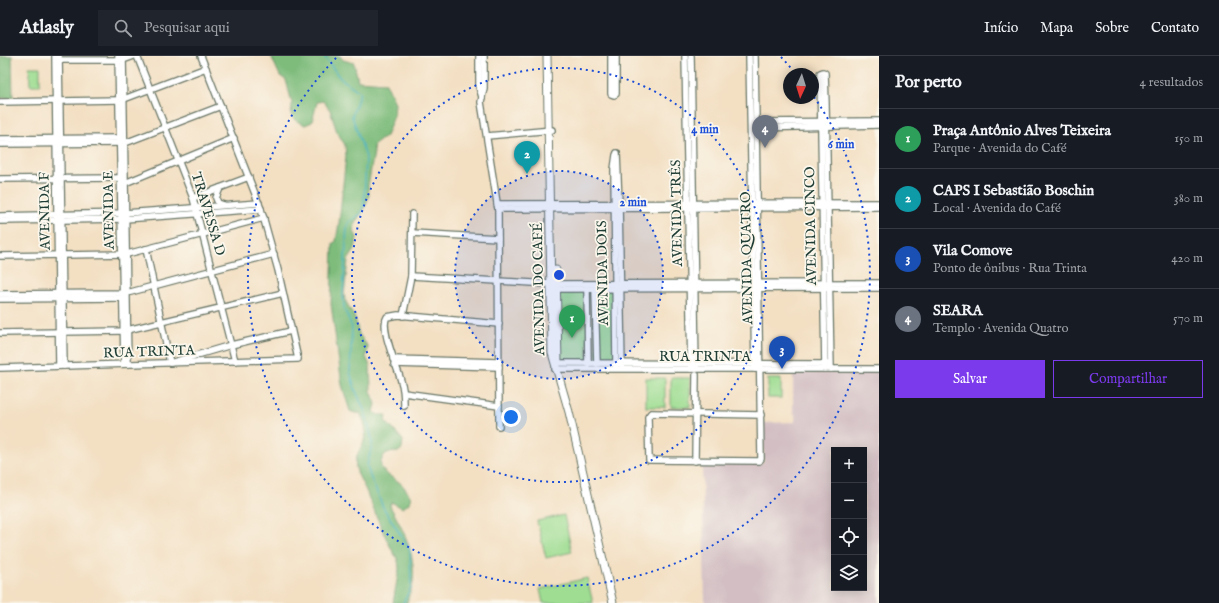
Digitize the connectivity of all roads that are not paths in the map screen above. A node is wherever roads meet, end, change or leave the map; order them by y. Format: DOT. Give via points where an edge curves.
graph roads {
  1 [pos="134,56"];
  2 [pos="137,56"];
  3 [pos="201,56"];
  4 [pos="479,56"];
  5 [pos="484,56"];
  6 [pos="547,56"];
  7 [pos="551,56"];
  8 [pos="611,56"];
  9 [pos="616,56"];
  10 [pos="685,56"];
  11 [pos="691,56"];
  12 [pos="750,56"];
  13 [pos="755,56"];
  14 [pos="57,60"];
  15 [pos="120,60"];
  16 [pos="206,68"];
  17 [pos="482,83"];
  18 [pos="150,89"];
  19 [pos="121,99"];
  20 [pos="58,101"];
  21 [pos="0,102"];
  22 [pos="221,106"];
  23 [pos="879,121"];
  24 [pos="823,124"];
  25 [pos="754,125"];
  26 [pos="879,125"];
  27 [pos="166,128"];
  28 [pos="550,130"];
  29 [pos="487,136"];
  30 [pos="234,138"];
  31 [pos="0,139"];
  32 [pos="58,140"];
  33 [pos="122,140"];
  34 [pos="0,144"];
  35 [pos="179,161"];
  36 [pos="249,177"];
  37 [pos="59,178"];
  38 [pos="120,178"];
  39 [pos="0,179"];
  40 [pos="125,183"];
  41 [pos="223,187"];
  42 [pos="193,198"];
  43 [pos="879,203"];
  44 [pos="233,205"];
  45 [pos="260,206"];
  46 [pos="552,206"];
  47 [pos="691,206"];
  48 [pos="755,206"];
  49 [pos="825,206"];
  50 [pos="497,207"];
  51 [pos="617,207"];
  52 [pos="879,207"];
  53 [pos="196,210"];
  54 [pos="412,214"];
  55 [pos="0,216"];
  56 [pos="123,216"];
  57 [pos="59,217"];
  58 [pos="264,218"];
  59 [pos="0,221"];
  60 [pos="412,233"];
  61 [pos="203,234"];
  62 [pos="498,238"];
  63 [pos="146,249"];
  64 [pos="124,254"];
  65 [pos="274,254"];
  66 [pos="60,255"];
  67 [pos="0,256"];
  68 [pos="212,270"];
  69 [pos="411,276"];
  70 [pos="499,281"];
  71 [pos="879,283"];
  72 [pos="153,286"];
  73 [pos="554,286"];
  74 [pos="756,286"];
  75 [pos="826,286"];
  76 [pos="618,287"];
  77 [pos="693,287"];
  78 [pos="879,288"];
  79 [pos="587,289"];
  80 [pos="595,289"];
  81 [pos="283,293"];
  82 [pos="0,294"];
  83 [pos="125,295"];
  84 [pos="60,296"];
  85 [pos="0,299"];
  86 [pos="221,307"];
  87 [pos="403,316"];
  88 [pos="161,322"];
  89 [pos="499,324"];
  90 [pos="125,330"];
  91 [pos="61,332"];
  92 [pos="291,332"];
  93 [pos="0,333"];
  94 [pos="231,345"];
  95 [pos="235,361"];
  96 [pos="393,362"];
  97 [pos="170,363"];
  98 [pos="126,364"];
  99 [pos="499,364"];
  100 [pos="588,364"];
  101 [pos="597,364"];
  102 [pos="61,366"];
  103 [pos="557,366"];
  104 [pos="693,366"];
  105 [pos="758,366"];
  106 [pos="619,367"];
  107 [pos="828,367"];
  108 [pos="0,368"];
  109 [pos="879,369"];
  110 [pos="696,375"];
  111 [pos="404,393"];
  112 [pos="404,406"];
  113 [pos="499,406"];
  114 [pos="696,414"];
  115 [pos="761,415"];
  116 [pos="499,426"];
  117 [pos="695,461"];
  118 [pos="613,603"];
  1 -- 15 [label="street"];
  2 -- 18 [label="street, TRAVESSA D"];
  3 -- 16 [label="street"];
  4 -- 17 [label="street"];
  5 -- 17 [label="street"];
  6 -- 28 [label="main road, AVENIDA DO CAFÉ"];
  7 -- 28 [label="main road, AVENIDA DO CAFÉ"];
  8 -- 9 [label="street" via="611,94 614,96"];
  10 -- 47 [label="street, AVENIDA TRÊS"];
  11 -- 47 [label="street, AVENIDA TRÊS"];
  12 -- 25 [label="street, AVENIDA QUATRO"];
  13 -- 25 [label="street, AVENIDA QUATRO"];
  14 -- 15 [label="street"];
  14 -- 20 [label="street, AVENIDA F"];
  15 -- 19 [label="street, AVENIDA E"];
  16 -- 18 [label="street"];
  16 -- 22 [label="street"];
  17 -- 29 [label="street"];
  18 -- 19 [label="street"];
  18 -- 27 [label="street, TRAVESSA D"];
  19 -- 20 [label="street"];
  19 -- 33 [label="street, AVENIDA E"];
  20 -- 21 [label="street"];
  20 -- 32 [label="street, AVENIDA F"];
  22 -- 27 [label="street"];
  22 -- 30 [label="street"];
  23 -- 24 [label="street"];
  24 -- 24 [label="street, AVENIDA CINCO" via="820,73 823,72 825,73"];
  24 -- 25 [label="street"];
  24 -- 26 [label="street"];
  24 -- 49 [label="street, AVENIDA CINCO"];
  25 -- 48 [label="street, AVENIDA QUATRO"];
  27 -- 33 [label="street"];
  27 -- 35 [label="street, TRAVESSA D"];
  28 -- 29 [label="street"];
  28 -- 46 [label="main road, AVENIDA DO CAFÉ"];
  29 -- 50 [label="street"];
  30 -- 35 [label="street"];
  30 -- 36 [label="street"];
  31 -- 32 [label="street"];
  32 -- 33 [label="street"];
  32 -- 34 [label="street"];
  32 -- 37 [label="street, AVENIDA F"];
  33 -- 38 [label="street, AVENIDA E"];
  33 -- 40 [label="street, AVENIDA E"];
  35 -- 40 [label="street"];
  35 -- 42 [label="street, TRAVESSA D"];
  36 -- 41 [label="street"];
  36 -- 45 [label="street"];
  37 -- 38 [label="street"];
  37 -- 39 [label="street"];
  37 -- 57 [label="street, AVENIDA F"];
  38 -- 56 [label="street, AVENIDA E"];
  40 -- 56 [label="street, AVENIDA E"];
  41 -- 42 [label="street"];
  41 -- 44 [label="street" via="216,194 217,201 223,205"];
  42 -- 53 [label="street, TRAVESSA D"];
  43 -- 49 [label="street"];
  44 -- 45 [label="street"];
  44 -- 53 [label="street"];
  45 -- 53 [label="street"];
  45 -- 58 [label="street"];
  46 -- 50 [label="street"];
  46 -- 51 [label="street"];
  46 -- 73 [label="main road, AVENIDA DO CAFÉ"];
  47 -- 48 [label="street"];
  47 -- 51 [label="street"];
  47 -- 77 [label="street, AVENIDA TRÊS"];
  48 -- 49 [label="street"];
  48 -- 74 [label="street, AVENIDA QUATRO"];
  49 -- 52 [label="street"];
  49 -- 75 [label="street, AVENIDA CINCO"];
  50 -- 62 [label="street"];
  51 -- 51 [label="street, AVENIDA DOIS" via="617,153 614,169"];
  51 -- 76 [label="street, AVENIDA DOIS"];
  53 -- 56 [label="street"];
  53 -- 61 [label="street, TRAVESSA D"];
  54 -- 60 [label="street"];
  55 -- 57 [label="street"];
  56 -- 57 [label="street"];
  56 -- 64 [label="street, AVENIDA E"];
  57 -- 59 [label="street"];
  57 -- 66 [label="street, AVENIDA F"];
  58 -- 61 [label="street"];
  58 -- 65 [label="street"];
  60 -- 62 [label="street"];
  60 -- 69 [label="street"];
  61 -- 63 [label="street"];
  61 -- 68 [label="street, TRAVESSA D"];
  62 -- 70 [label="street"];
  63 -- 64 [label="street"];
  63 -- 72 [label="street"];
  64 -- 66 [label="street"];
  64 -- 83 [label="street, AVENIDA E"];
  65 -- 68 [label="street"];
  65 -- 81 [label="street"];
  66 -- 67 [label="street"];
  66 -- 84 [label="street, AVENIDA F"];
  68 -- 72 [label="street"];
  68 -- 86 [label="street, TRAVESSA D"];
  69 -- 70 [label="street"];
  69 -- 87 [label="street"];
  70 -- 73 [label="street"];
  70 -- 89 [label="street"];
  71 -- 75 [label="street"];
  72 -- 83 [label="street"];
  72 -- 88 [label="street"];
  73 -- 76 [label="street"];
  73 -- 79 [label="street"];
  73 -- 103 [label="main road, AVENIDA DO CAFÉ"];
  74 -- 75 [label="street"];
  74 -- 77 [label="street"];
  74 -- 105 [label="street, AVENIDA QUATRO"];
  75 -- 78 [label="street"];
  75 -- 107 [label="street, AVENIDA CINCO"];
  76 -- 77 [label="street"];
  76 -- 80 [label="street"];
  76 -- 106 [label="street, AVENIDA DOIS"];
  77 -- 104 [label="street, AVENIDA TRÊS"];
  79 -- 80 [label="street"];
  79 -- 100 [label="street"];
  80 -- 101 [label="street"];
  81 -- 86 [label="street"];
  81 -- 92 [label="street"];
  82 -- 84 [label="street"];
  83 -- 84 [label="street"];
  83 -- 90 [label="street, AVENIDA E"];
  84 -- 85 [label="street"];
  84 -- 91 [label="street, AVENIDA F"];
  86 -- 88 [label="street"];
  86 -- 94 [label="street, TRAVESSA D"];
  87 -- 89 [label="street"];
  87 -- 96 [label="street" via="390,316 385,322"];
  88 -- 90 [label="street"];
  88 -- 97 [label="street"];
  89 -- 99 [label="street"];
  90 -- 91 [label="street"];
  90 -- 98 [label="street, AVENIDA E"];
  91 -- 93 [label="street"];
  91 -- 102 [label="street, AVENIDA F"];
  92 -- 94 [label="street"];
  92 -- 95 [label="street, RUA TRINTA" via="298,359"];
  94 -- 95 [label="street, TRAVESSA D"];
  94 -- 97 [label="street"];
  95 -- 97 [label="street, RUA TRINTA"];
  96 -- 99 [label="street"];
  96 -- 111 [label="street"];
  97 -- 98 [label="street, RUA TRINTA"];
  98 -- 102 [label="street, RUA TRINTA"];
  99 -- 113 [label="street"];
  100 -- 101 [label="street, RUA TRINTA"];
  100 -- 103 [label="street, RUA TRINTA"];
  101 -- 106 [label="street, RUA TRINTA"];
  102 -- 108 [label="street, RUA TRINTA"];
  103 -- 106 [label="street, RUA TRINTA"];
  103 -- 118 [label="main road, AVENIDA DO CAFÉ"];
  104 -- 105 [label="street, RUA TRINTA"];
  104 -- 106 [label="street, RUA TRINTA"];
  105 -- 107 [label="street, RUA TRINTA"];
  105 -- 115 [label="street, AVENIDA QUATRO"];
  107 -- 109 [label="street, RUA TRINTA"];
  110 -- 114 [label="street"];
  111 -- 112 [label="street"];
  111 -- 113 [label="street"];
  113 -- 116 [label="street"];
  114 -- 115 [label="street"];
  114 -- 117 [label="street"];
  114 -- 117 [label="street" via="649,415 648,457 651,461"];
  115 -- 117 [label="street, AVENIDA QUATRO" via="761,459"];
}
